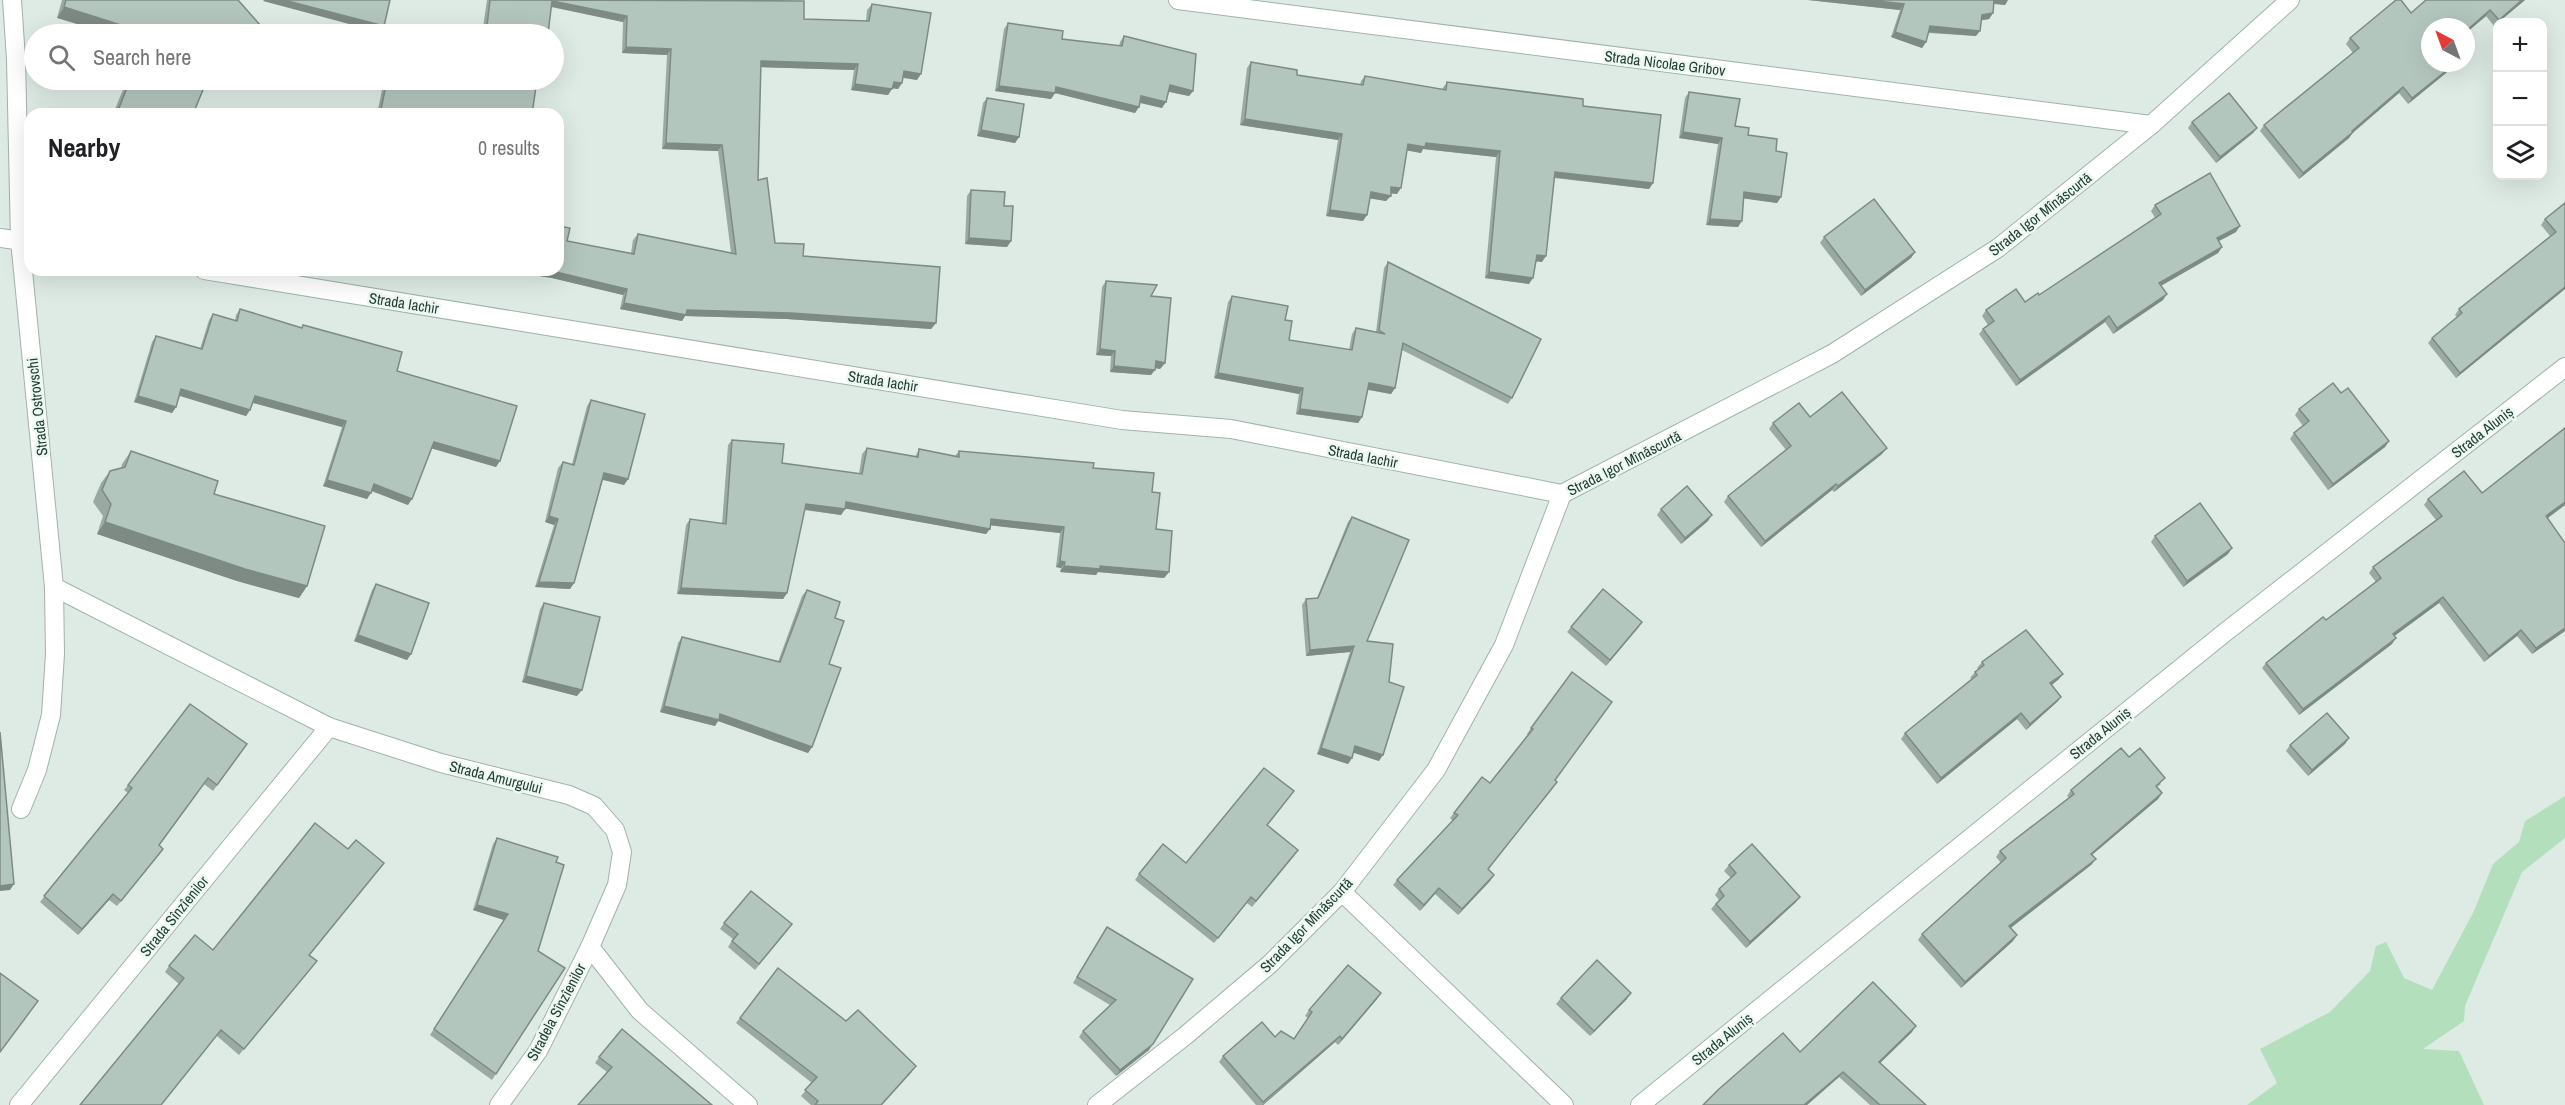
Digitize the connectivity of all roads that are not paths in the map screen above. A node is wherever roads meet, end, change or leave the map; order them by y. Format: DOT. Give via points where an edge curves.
graph roads {
  1 [pos="12,0"];
  2 [pos="1178,0"];
  3 [pos="2290,0"];
  4 [pos="2151,125"];
  5 [pos="24,221"];
  6 [pos="0,238"];
  7 [pos="24,241"];
  8 [pos="28,276"];
  9 [pos="241,276"];
  10 [pos="2565,367"];
  11 [pos="1562,494"];
  12 [pos="54,587"];
  13 [pos="329,727"];
  14 [pos="21,809"];
  15 [pos="1342,892"];
  16 [pos="590,947"];
  17 [pos="19,1105"];
  18 [pos="499,1105"];
  19 [pos="748,1105"];
  20 [pos="1097,1105"];
  21 [pos="1564,1105"];
  22 [pos="1640,1105"];
  1 -- 5 [label="street, Strada Ostrovschi"];
  2 -- 4 [label="street, Strada Nicolae Gribov"];
  3 -- 4 [label="street, Strada Igor Mînăscurtă"];
  4 -- 11 [label="street, Strada Igor Mînăscurtă" via="1998,249 1832,354"];
  6 -- 7 [label="street"];
  8 -- 12 [label="street, Strada Ostrovschi"];
  9 -- 11 [label="street, Strada Iachir" via="1122,420 1231,429"];
  10 -- 22 [label="street, Strada Aluniș" via="2223,634"];
  11 -- 15 [label="street, Strada Igor Mînăscurtă" via="1504,645 1436,770"];
  12 -- 13 [label="street, Strada Amurgului"];
  12 -- 14 [label="street, Strada Ostrovschi" via="51,715 37,770"];
  13 -- 16 [label="street, Strada Amurgului" via="441,764 569,795 594,806 615,830 622,852 616,885"];
  13 -- 17 [label="street, Strada Sînzîenilor"];
  15 -- 20 [label="street, Strada Igor Mînăscurtă" via="1270,964"];
  15 -- 21 [label="street"];
  16 -- 18 [label="street, Stradela Sînzîenilor" via="538,1051"];
  16 -- 19 [label="street" via="640,1011"];
}
